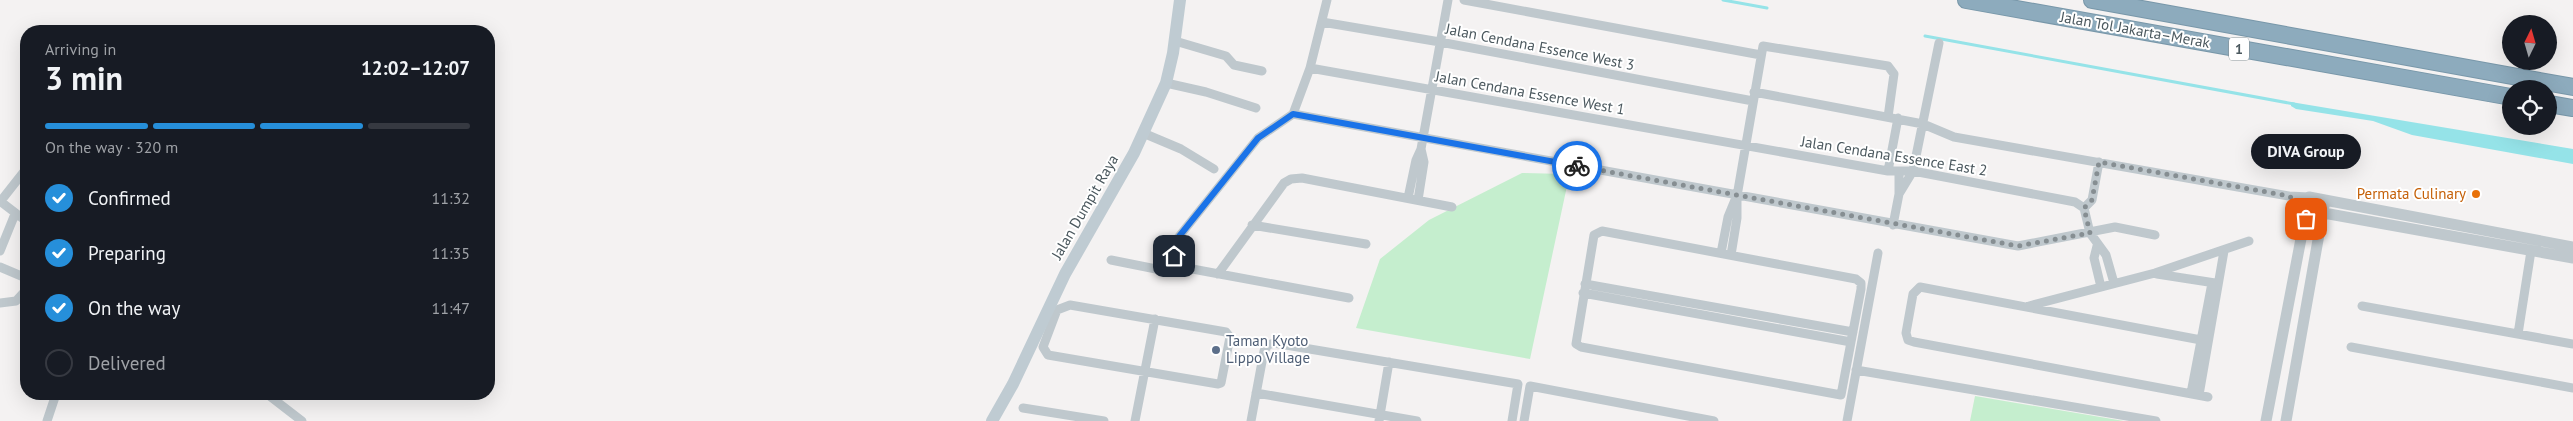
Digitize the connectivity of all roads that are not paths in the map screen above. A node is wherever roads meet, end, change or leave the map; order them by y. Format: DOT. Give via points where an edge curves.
graph roads {
  1 [pos="1180,0"];
  2 [pos="1327,0"];
  3 [pos="1448,0"];
  4 [pos="1464,0"];
  5 [pos="1966,0"];
  6 [pos="2092,0"];
  7 [pos="1322,22"];
  8 [pos="1175,41"];
  9 [pos="1440,42"];
  10 [pos="1938,43"];
  11 [pos="1761,55"];
  12 [pos="1310,68"];
  13 [pos="1262,71"];
  14 [pos="1166,83"];
  15 [pos="2573,87"];
  16 [pos="1432,88"];
  17 [pos="2502,95"];
  18 [pos="1754,96"];
  19 [pos="2557,105"];
  20 [pos="1256,108"];
  21 [pos="2573,108"];
  22 [pos="1293,114"];
  23 [pos="1888,117"];
  24 [pos="1898,118"];
  25 [pos="1923,124"];
  26 [pos="1143,133"];
  27 [pos="1423,138"];
  28 [pos="1746,146"];
  29 [pos="2099,162"];
  30 [pos="1214,169"];
  31 [pos="1914,170"];
  32 [pos="1888,171"];
  33 [pos="1899,172"];
  34 [pos="20,176"];
  35 [pos="1899,194"];
  36 [pos="1737,196"];
  37 [pos="2289,196"];
  38 [pos="2310,197"];
  39 [pos="1413,199"];
  40 [pos="2325,200"];
  41 [pos="0,201"];
  42 [pos="1452,207"];
  43 [pos="2084,208"];
  44 [pos="2308,210"];
  45 [pos="2323,212"];
  46 [pos="15,214"];
  47 [pos="20,216"];
  48 [pos="1252,225"];
  49 [pos="1893,225"];
  50 [pos="2090,233"];
  51 [pos="2155,235"];
  52 [pos="2249,241"];
  53 [pos="1366,244"];
  54 [pos="2097,246"];
  55 [pos="2573,247"];
  56 [pos="2530,250"];
  57 [pos="0,251"];
  58 [pos="2224,251"];
  59 [pos="1721,253"];
  60 [pos="1878,253"];
  61 [pos="1731,255"];
  62 [pos="2573,258"];
  63 [pos="1111,260"];
  64 [pos="0,267"];
  65 [pos="1187,268"];
  66 [pos="2155,273"];
  67 [pos="1218,274"];
  68 [pos="20,275"];
  69 [pos="2215,283"];
  70 [pos="2114,284"];
  71 [pos="2101,287"];
  72 [pos="1584,289"];
  73 [pos="20,297"];
  74 [pos="1349,298"];
  75 [pos="0,303"];
  76 [pos="2026,306"];
  77 [pos="2362,306"];
  78 [pos="1155,319"];
  79 [pos="2518,334"];
  80 [pos="1852,337"];
  81 [pos="2201,340"];
  82 [pos="2573,344"];
  83 [pos="2351,347"];
  84 [pos="1389,362"];
  85 [pos="1856,370"];
  86 [pos="1145,372"];
  87 [pos="2573,388"];
  88 [pos="1256,393"];
  89 [pos="2200,395"];
  90 [pos="54,400"];
  91 [pos="275,400"];
  92 [pos="1023,408"];
  93 [pos="1379,418"];
  94 [pos="1691,419"];
  95 [pos="47,421"];
  96 [pos="302,421"];
  97 [pos="992,421"];
  98 [pos="1104,421"];
  99 [pos="1135,421"];
  100 [pos="1251,421"];
  101 [pos="1417,421"];
  102 [pos="1512,421"];
  103 [pos="1524,421"];
  104 [pos="1714,421"];
  105 [pos="1847,421"];
  106 [pos="2156,421"];
  107 [pos="2266,421"];
  108 [pos="2286,421"];
  1 -- 8 [label="main road, Jalan Dumpit Raya"];
  2 -- 7 [label="street"];
  3 -- 9 [label="street"];
  4 -- 11 [label="street"];
  5 -- 17 [label="highway, Jalan Tol Jakarta–Merak / 1"];
  6 -- 15 [label="highway, Jalan Tol Jakarta–Merak / 1"];
  7 -- 9 [label="street, Jalan Cendana Essence West 3"];
  7 -- 12 [label="street"];
  8 -- 13 [label="street" via="1226,56 1234,65"];
  8 -- 14 [label="main road, Jalan Dumpit Raya"];
  9 -- 16 [label="street"];
  9 -- 18 [label="street, Jalan Cendana Essence West 3"];
  10 -- 25 [label="street"];
  11 -- 18 [label="street"];
  11 -- 23 [label="street" via="1763,46 1888,66 1894,74"];
  12 -- 16 [label="street, Jalan Cendana Essence West 1"];
  12 -- 22 [label="street"];
  14 -- 20 [label="street"];
  14 -- 26 [label="main road, Jalan Dumpit Raya"];
  16 -- 27 [label="street"];
  16 -- 28 [label="street, Jalan Cendana Essence West 1"];
  18 -- 23 [label="street, Jalan Cendana Essence West 3"];
  18 -- 28 [label="street"];
  19 -- 21 [label="highway"];
  22 -- 27 [label="street"];
  22 -- 63 [label="street" via="1258,138 1177,239 1171,272"];
  23 -- 24 [label="street, Jalan Cendana Essence West 3"];
  24 -- 25 [label="street, Jalan Cendana Essence West 3"];
  24 -- 32 [label="street"];
  25 -- 29 [label="street, Jalan Cendana Essence West 3" via="1954,137"];
  25 -- 31 [label="street"];
  26 -- 30 [label="street" via="1181,149"];
  26 -- 97 [label="main road, Jalan Dumpit Raya" via="1066,274"];
  27 -- 36 [label="street"];
  27 -- 39 [label="street" via="1416,160"];
  28 -- 32 [label="street, Jalan Cendana Essence East 2"];
  28 -- 36 [label="street"];
  29 -- 37 [label="street, Jalan Cendana Essence West 3"];
  29 -- 43 [label="street" via="2092,200"];
  31 -- 33 [label="street, Jalan Cendana Essence East 2"];
  31 -- 35 [label="street"];
  31 -- 43 [label="street, Jalan Cendana Essence East 2" via="2075,202"];
  32 -- 33 [label="street, Jalan Cendana Essence East 2"];
  33 -- 35 [label="street"];
  34 -- 41 [label="street"];
  35 -- 49 [label="street"];
  36 -- 49 [label="street"];
  36 -- 59 [label="street" via="1728,217"];
  36 -- 61 [label="street"];
  37 -- 38 [label="street, Jalan Cendana Essence West 3"];
  37 -- 44 [label="street"];
  38 -- 40 [label="street"];
  38 -- 44 [label="street"];
  39 -- 42 [label="street"];
  39 -- 48 [label="street" via="1302,178 1291,179 1284,183"];
  40 -- 45 [label="street"];
  40 -- 55 [label="street"];
  41 -- 46 [label="street"];
  43 -- 50 [label="street"];
  44 -- 45 [label="street"];
  44 -- 107 [label="street"];
  45 -- 56 [label="street"];
  45 -- 108 [label="street"];
  46 -- 47 [label="street"];
  46 -- 57 [label="street"];
  48 -- 53 [label="street"];
  48 -- 67 [label="street"];
  49 -- 50 [label="street" via="2018,246"];
  50 -- 51 [label="street" via="2115,227"];
  50 -- 54 [label="street"];
  52 -- 58 [label="street"];
  54 -- 70 [label="street" via="2106,255"];
  54 -- 71 [label="street" via="2094,258"];
  56 -- 62 [label="street"];
  56 -- 79 [label="street"];
  58 -- 66 [label="street"];
  58 -- 69 [label="street"];
  59 -- 61 [label="street"];
  59 -- 72 [label="street" via="1597,232"];
  60 -- 85 [label="street"];
  61 -- 80 [label="street" via="1856,279 1861,283 1861,289"];
  64 -- 68 [label="street"];
  65 -- 67 [label="street"];
  66 -- 69 [label="street"];
  66 -- 70 [label="street"];
  67 -- 74 [label="street"];
  69 -- 81 [label="street"];
  69 -- 89 [label="street"];
  70 -- 71 [label="street"];
  71 -- 76 [label="street"];
  72 -- 80 [label="street"];
  72 -- 80 [label="street" via="1575,339 1581,347 1837,396 1843,391"];
  73 -- 75 [label="street" via="16,301"];
  76 -- 81 [label="street"];
  76 -- 89 [label="street" via="1920,287 1913,294 1906,334 1908,340 1914,342"];
  77 -- 79 [label="street"];
  78 -- 86 [label="street"];
  78 -- 86 [label="street" via="1228,334 1222,381 1218,384"];
  78 -- 86 [label="street" via="1070,305 1057,310 1043,341 1045,352 1054,357"];
  79 -- 82 [label="street"];
  81 -- 89 [label="street"];
  83 -- 87 [label="street"];
  84 -- 88 [label="street" via="1271,343 1264,351"];
  84 -- 93 [label="street"];
  84 -- 102 [label="street" via="1518,384"];
  85 -- 105 [label="street"];
  85 -- 106 [label="street"];
  86 -- 99 [label="street"];
  88 -- 93 [label="street"];
  88 -- 100 [label="street"];
  90 -- 95 [label="street"];
  91 -- 96 [label="street"];
  92 -- 98 [label="street"];
  93 -- 101 [label="street"];
  94 -- 103 [label="street" via="1530,386"];
  94 -- 104 [label="street"];
}
